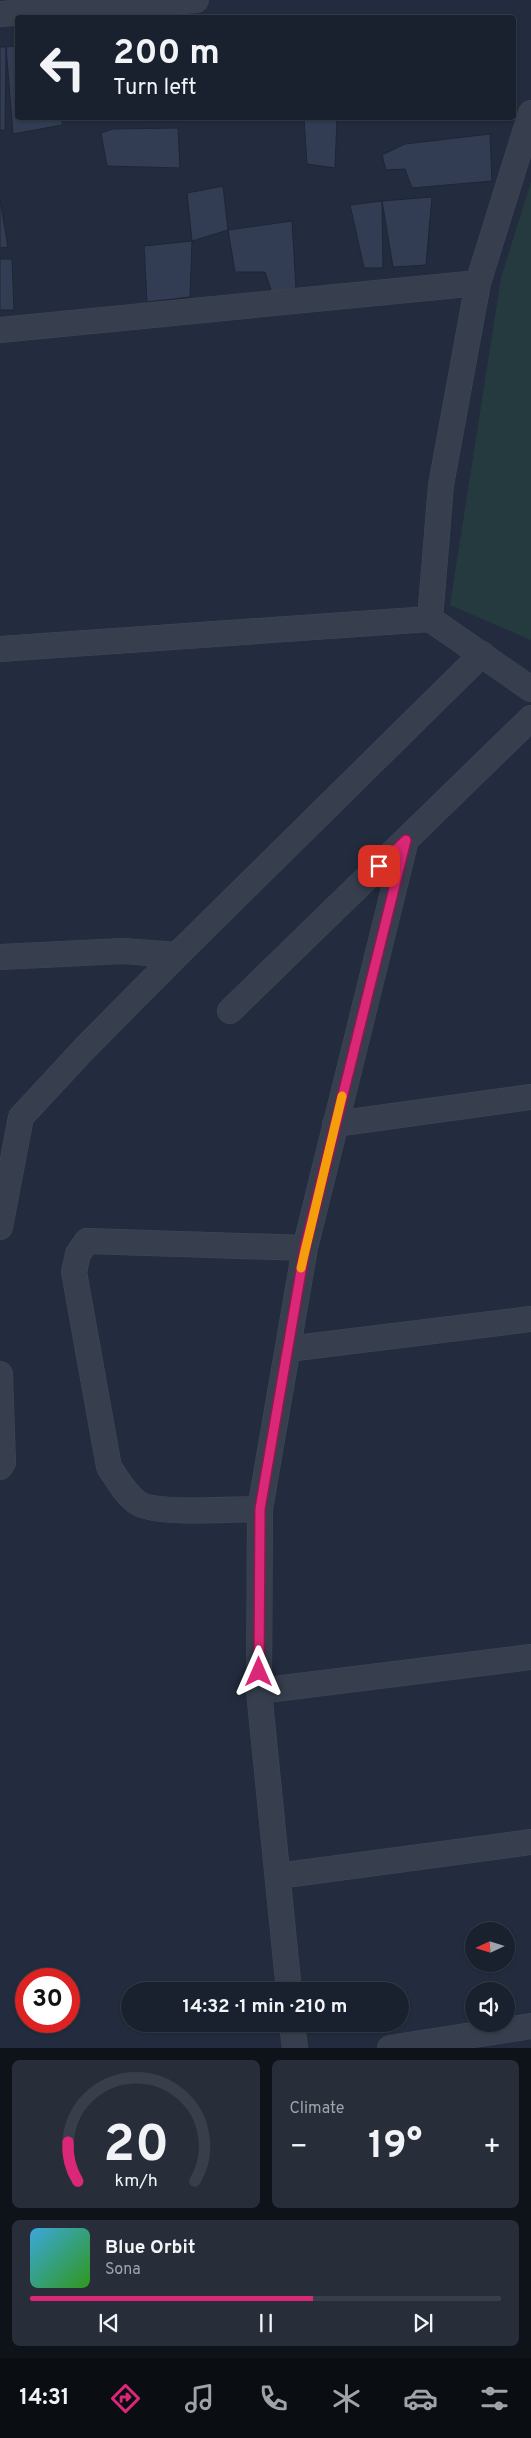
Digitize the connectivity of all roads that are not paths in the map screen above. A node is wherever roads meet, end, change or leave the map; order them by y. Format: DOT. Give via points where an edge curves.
graph roads {
  1 [pos="196,0"];
  2 [pos="0,14"];
  3 [pos="531,113"];
  4 [pos="478,283"];
  5 [pos="0,330"];
  6 [pos="430,619"];
  7 [pos="0,649"];
  8 [pos="482,654"];
  9 [pos="531,689"];
  10 [pos="531,718"];
  11 [pos="406,840"];
  12 [pos="177,955"];
  13 [pos="0,957"];
  14 [pos="230,1011"];
  15 [pos="531,1097"];
  16 [pos="335,1124"];
  17 [pos="0,1227"];
  18 [pos="305,1248"];
  19 [pos="531,1319"];
  20 [pos="288,1348"];
  21 [pos="0,1374"];
  22 [pos="0,1467"];
  23 [pos="260,1509"];
  24 [pos="531,1657"];
  25 [pos="259,1691"];
  26 [pos="531,1842"];
  27 [pos="278,1876"];
  28 [pos="288,1982"];
  29 [pos="531,2026"];
  30 [pos="293,2032"];
  31 [pos="295,2048"];
  32 [pos="390,2048"];
  1 -- 2 [label="street"];
  3 -- 4 [label="street"];
  4 -- 5 [label="street"];
  4 -- 6 [label="street" via="442,485"];
  6 -- 7 [label="street"];
  6 -- 8 [label="street"];
  8 -- 9 [label="street"];
  8 -- 12 [label="street"];
  10 -- 11 [label="street"];
  11 -- 14 [label="street"];
  11 -- 16 [label="street"];
  12 -- 13 [label="street" via="123,951"];
  12 -- 17 [label="street" via="21,1117"];
  15 -- 16 [label="street"];
  16 -- 18 [label="street"];
  18 -- 20 [label="street"];
  18 -- 23 [label="street" via="87,1241 78,1254 74,1272 109,1468 126,1492 140,1504 166,1509"];
  19 -- 20 [label="street"];
  20 -- 23 [label="street"];
  21 -- 22 [label="street" via="3,1463"];
  23 -- 25 [label="street"];
  24 -- 25 [label="street"];
  25 -- 27 [label="street"];
  26 -- 27 [label="street"];
  27 -- 28 [label="street"];
  29 -- 32 [label="street"];
  30 -- 31 [label="street"];
}
